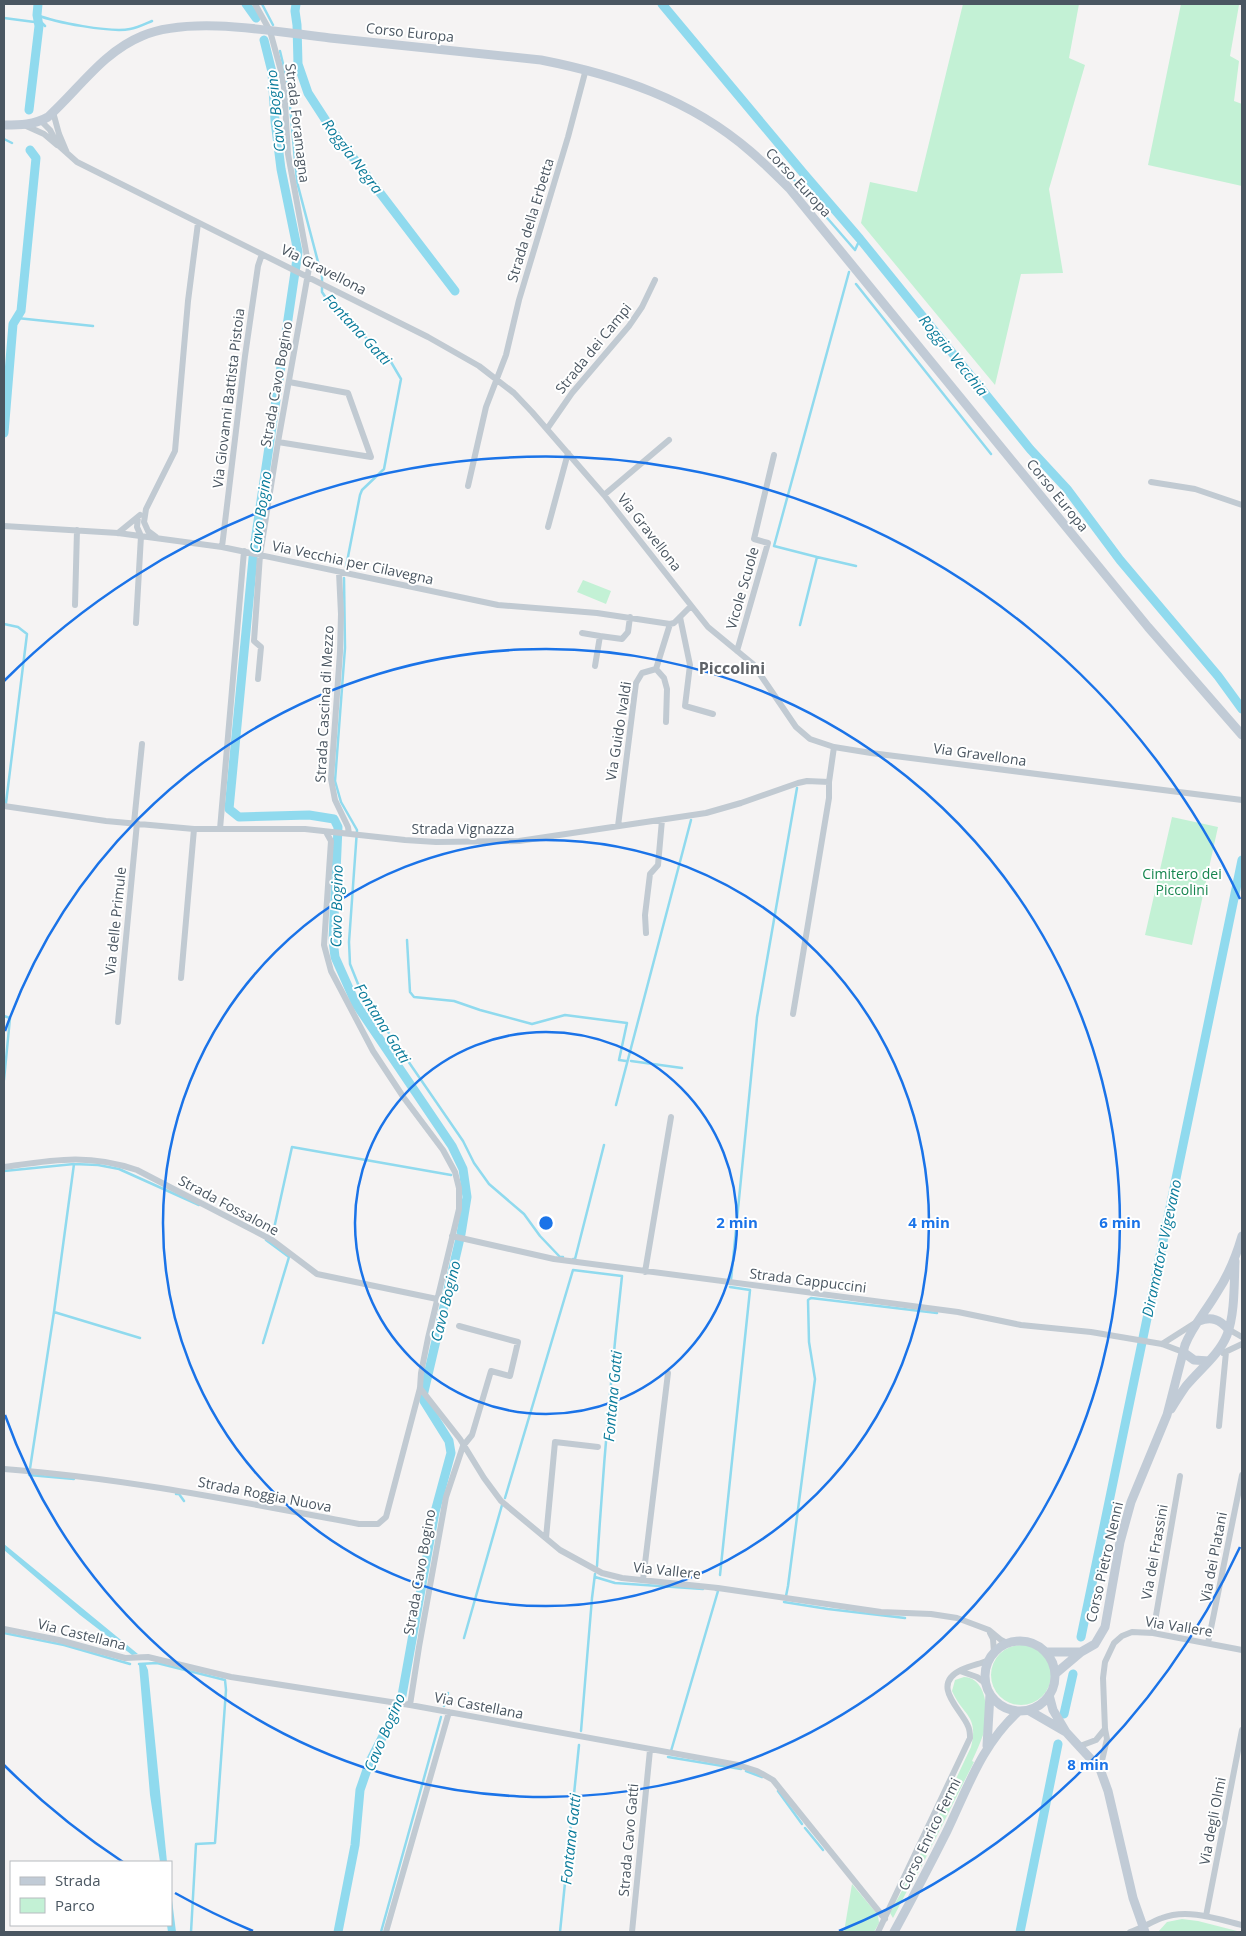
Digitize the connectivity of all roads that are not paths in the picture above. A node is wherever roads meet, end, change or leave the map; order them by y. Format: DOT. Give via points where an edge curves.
graph roads {
  1 [pos="255,4"];
  2 [pos="270,31"];
  3 [pos="586,69"];
  4 [pos="57,109"];
  5 [pos="41,121"];
  6 [pos="4,125"];
  7 [pos="24,125"];
  8 [pos="58,145"];
  9 [pos="67,154"];
  10 [pos="198,223"];
  11 [pos="262,254"];
  12 [pos="305,275"];
  13 [pos="655,280"];
  14 [pos="496,378"];
  15 [pos="289,382"];
  16 [pos="547,429"];
  17 [pos="669,440"];
  18 [pos="278,442"];
  19 [pos="568,453"];
  20 [pos="774,455"];
  21 [pos="1151,482"];
  22 [pos="468,486"];
  23 [pos="604,495"];
  24 [pos="1242,505"];
  25 [pos="146,509"];
  26 [pos="138,517"];
  27 [pos="4,526"];
  28 [pos="548,527"];
  29 [pos="78,530"];
  30 [pos="118,533"];
  31 [pos="141,536"];
  32 [pos="156,538"];
  33 [pos="222,547"];
  34 [pos="244,552"];
  35 [pos="260,555"];
  36 [pos="339,572"];
  37 [pos="74,605"];
  38 [pos="691,606"];
  39 [pos="630,617"];
  40 [pos="680,617"];
  41 [pos="136,623"];
  42 [pos="670,624"];
  43 [pos="582,633"];
  44 [pos="600,636"];
  45 [pos="737,651"];
  46 [pos="595,666"];
  47 [pos="656,669"];
  48 [pos="258,679"];
  49 [pos="713,714"];
  50 [pos="666,722"];
  51 [pos="1242,734"];
  52 [pos="142,744"];
  53 [pos="834,747"];
  54 [pos="829,782"];
  55 [pos="1242,800"];
  56 [pos="4,806"];
  57 [pos="662,820"];
  58 [pos="136,823"];
  59 [pos="618,826"];
  60 [pos="194,829"];
  61 [pos="220,829"];
  62 [pos="326,832"];
  63 [pos="354,834"];
  64 [pos="646,933"];
  65 [pos="181,978"];
  66 [pos="793,1014"];
  67 [pos="118,1022"];
  68 [pos="671,1117"];
  69 [pos="4,1167"];
  70 [pos="452,1236"];
  71 [pos="1242,1236"];
  72 [pos="1236,1259"];
  73 [pos="645,1272"];
  74 [pos="437,1299"];
  75 [pos="1199,1321"];
  76 [pos="459,1326"];
  77 [pos="1228,1329"];
  78 [pos="1242,1337"];
  79 [pos="1162,1344"];
  80 [pos="1242,1344"];
  81 [pos="1183,1352"];
  82 [pos="1226,1352"];
  83 [pos="1209,1361"];
  84 [pos="668,1373"];
  85 [pos="420,1388"];
  86 [pos="1167,1414"];
  87 [pos="1218,1426"];
  88 [pos="463,1446"];
  89 [pos="598,1447"];
  90 [pos="4,1469"];
  91 [pos="1242,1475"];
  92 [pos="1180,1476"];
  93 [pos="546,1538"];
  94 [pos="643,1580"];
  95 [pos="4,1629"];
  96 [pos="989,1630"];
  97 [pos="1154,1633"];
  98 [pos="1007,1643"];
  99 [pos="1208,1643"];
  100 [pos="1242,1650"];
  101 [pos="994,1652"];
  102 [pos="1046,1652"];
  103 [pos="1081,1652"];
  104 [pos="987,1661"];
  105 [pos="960,1671"];
  106 [pos="1055,1674"];
  107 [pos="985,1683"];
  108 [pos="990,1694"];
  109 [pos="1049,1695"];
  110 [pos="408,1705"];
  111 [pos="1024,1711"];
  112 [pos="449,1712"];
  113 [pos="1105,1729"];
  114 [pos="1242,1730"];
  115 [pos="1066,1732"];
  116 [pos="1080,1746"];
  117 [pos="987,1747"];
  118 [pos="650,1750"];
  119 [pos="1240,1751"];
  120 [pos="1100,1769"];
  121 [pos="1206,1916"];
  122 [pos="885,1919"];
  123 [pos="1242,1925"];
  124 [pos="1144,1930"];
  125 [pos="386,1932"];
  126 [pos="632,1932"];
  127 [pos="878,1932"];
  128 [pos="894,1932"];
  129 [pos="1130,1932"];
  1 -- 2 [label="street, Strada Foramagna"];
  2 -- 3 [label="main road, Corso Europa" via="541,60"];
  2 -- 4 [label="main road, Corso Europa" via="175,27 142,35 100,63"];
  2 -- 12 [label="street, Strada Foramagna" via="284,87 288,154 309,268"];
  3 -- 14 [label="street, Strada della Erbetta" via="506,355"];
  3 -- 51 [label="main road, Corso Europa" via="671,100 709,121 749,150 789,188 1148,627"];
  4 -- 5 [label="main road, Via Gravellona"];
  4 -- 9 [label="street" via="59,134"];
  5 -- 7 [label="main road, Via Gravellona"];
  5 -- 8 [label="street, Via Gravellona"];
  6 -- 7 [label="main road, Via Gravellona"];
  7 -- 8 [label="street, Via Gravellona"];
  8 -- 9 [label="street, Via Gravellona"];
  9 -- 10 [label="street, Via Gravellona"];
  10 -- 11 [label="street, Via Gravellona"];
  10 -- 25 [label="street" via="175,451"];
  11 -- 12 [label="street, Via Gravellona"];
  11 -- 33 [label="street, Via Giovanni Battista Pistoia" via="244,356"];
  12 -- 14 [label="street, Via Gravellona" via="453,350"];
  12 -- 15 [label="street, Strada Cavo Bogino"];
  13 -- 16 [label="street, Strada dei Campi" via="642,307"];
  14 -- 16 [label="street, Via Gravellona"];
  14 -- 22 [label="street, Strada della Erbetta"];
  15 -- 18 [label="street, Strada Cavo Bogino"];
  15 -- 18 [label="street" via="348,393 372,457"];
  16 -- 19 [label="street, Via Gravellona"];
  17 -- 23 [label="street"];
  18 -- 35 [label="street, Strada Cavo Bogino"];
  19 -- 23 [label="street, Via Gravellona"];
  19 -- 28 [label="street"];
  20 -- 45 [label="street, Vicole Scuole" via="754,538 768,543"];
  21 -- 24 [label="street" via="1196,489"];
  23 -- 38 [label="street, Via Gravellona"];
  25 -- 26 [label="street"];
  25 -- 32 [label="street" via="144,522"];
  26 -- 30 [label="street"];
  26 -- 31 [label="street" via="137,527"];
  27 -- 29 [label="street, Via Vecchia per Cilavegna"];
  29 -- 30 [label="street, Via Vecchia per Cilavegna"];
  29 -- 37 [label="street"];
  30 -- 31 [label="street, Via Vecchia per Cilavegna"];
  31 -- 32 [label="street, Via Vecchia per Cilavegna"];
  31 -- 41 [label="street"];
  32 -- 33 [label="street, Via Vecchia per Cilavegna"];
  33 -- 34 [label="street, Via Vecchia per Cilavegna"];
  34 -- 35 [label="street, Via Vecchia per Cilavegna"];
  34 -- 61 [label="street"];
  35 -- 36 [label="street, Via Vecchia per Cilavegna"];
  35 -- 48 [label="street, Strada Cavo Bogino" via="254,641 261,647"];
  36 -- 39 [label="street, Via Vecchia per Cilavegna" via="498,605"];
  36 -- 63 [label="street, Strada Cascina di Mezzo" via="340,652 331,779 335,800"];
  38 -- 40 [label="street"];
  38 -- 45 [label="street, Via Gravellona" via="708,627"];
  39 -- 42 [label="street, Via Vecchia per Cilavegna"];
  39 -- 44 [label="street" via="628,632 622,639"];
  40 -- 42 [label="street"];
  40 -- 49 [label="street" via="690,665 685,706"];
  42 -- 47 [label="street"];
  43 -- 44 [label="street"];
  44 -- 46 [label="street"];
  45 -- 53 [label="street, Via Gravellona" via="753,664 796,727 810,739"];
  47 -- 50 [label="street" via="664,678 667,689"];
  47 -- 59 [label="street, Via Guido Ivaldi" via="642,673 636,683"];
  52 -- 58 [label="street, Via delle Primule"];
  53 -- 54 [label="street"];
  53 -- 55 [label="street, Via Gravellona"];
  54 -- 57 [label="street, Strada Vignazza" via="798,783 714,811"];
  54 -- 66 [label="street"];
  56 -- 58 [label="street, Strada Vignazza"];
  57 -- 59 [label="street, Strada Vignazza"];
  57 -- 64 [label="street" via="658,865 650,874"];
  58 -- 60 [label="street, Strada Vignazza"];
  58 -- 67 [label="street, Via delle Primule"];
  59 -- 63 [label="street, Strada Vignazza" via="519,841 436,842"];
  60 -- 61 [label="street, Strada Vignazza"];
  60 -- 65 [label="street"];
  61 -- 62 [label="street, Strada Vignazza"];
  62 -- 63 [label="street, Strada Vignazza"];
  62 -- 70 [label="street" via="330,842 324,945 331,971 373,1051 455,1172 459,1209"];
  68 -- 73 [label="street"];
  69 -- 74 [label="street, Strada Fossalone" via="69,1158 115,1162 137,1170 272,1240 318,1274"];
  70 -- 73 [label="street, Strada Cappuccini" via="554,1259"];
  70 -- 74 [label="street"];
  71 -- 72 [label="main road, Corso Pietro Nenni"];
  72 -- 75 [label="main road, Corso Pietro Nenni"];
  72 -- 77 [label="main road, Corso Pietro Nenni"];
  73 -- 79 [label="street, Strada Cappuccini" via="958,1312 1021,1325"];
  74 -- 85 [label="street" via="422,1364"];
  75 -- 77 [label="main road" via="1212,1318"];
  75 -- 79 [label="street"];
  75 -- 81 [label="main road, Corso Pietro Nenni"];
  76 -- 88 [label="street, Strada Cavo Bogino" via="518,1342 510,1376 491,1371 472,1435"];
  77 -- 78 [label="street"];
  77 -- 83 [label="main road, Corso Pietro Nenni" via="1221,1347"];
  79 -- 81 [label="street, Strada Cappuccini"];
  80 -- 82 [label="street"];
  81 -- 83 [label="main road" via="1194,1360"];
  81 -- 86 [label="main road, Corso Pietro Nenni"];
  82 -- 83 [label="street"];
  82 -- 87 [label="street"];
  83 -- 86 [label="main road, Corso Pietro Nenni"];
  84 -- 94 [label="street"];
  85 -- 88 [label="street, Via Vallere"];
  85 -- 90 [label="street, Strada Roggia Nuova" via="389,1510 383,1522 378,1524 359,1524 115,1480"];
  86 -- 103 [label="main road, Corso Pietro Nenni" via="1131,1502 1120,1542 1105,1627 1095,1644"];
  88 -- 93 [label="street, Via Vallere" via="501,1501"];
  88 -- 110 [label="street, Strada Cavo Bogino" via="446,1496"];
  89 -- 93 [label="street" via="556,1442"];
  91 -- 99 [label="street, Via dei Platani"];
  92 -- 97 [label="street, Via dei Frassini"];
  93 -- 94 [label="street, Via Vallere" via="560,1550 602,1573"];
  94 -- 96 [label="street, Via Vallere" via="881,1612 931,1614 957,1618"];
  95 -- 110 [label="street, Via Castellana" via="125,1658 148,1657 231,1677"];
  96 -- 98 [label="street, Via Vallere"];
  96 -- 101 [label="street"];
  97 -- 99 [label="street, Via Vallere"];
  97 -- 113 [label="street, Via Vallere" via="1132,1632 1114,1643 1105,1662"];
  98 -- 101 [label="main road"];
  98 -- 102 [label="main road" via="1028,1642"];
  99 -- 100 [label="street, Via Vallere"];
  101 -- 104 [label="main road"];
  102 -- 103 [label="main road"];
  102 -- 106 [label="main road"];
  103 -- 106 [label="main road, Corso Pietro Nenni"];
  104 -- 105 [label="street"];
  104 -- 107 [label="main road"];
  105 -- 107 [label="street"];
  105 -- 122 [label="street" via="949,1680 947,1688 950,1700 970,1728 970,1738"];
  106 -- 109 [label="main road"];
  107 -- 108 [label="main road"];
  108 -- 111 [label="main road" via="1002,1706"];
  108 -- 117 [label="main road, Corso Enrico Fermi"];
  109 -- 111 [label="main road" via="1040,1705"];
  109 -- 115 [label="main road" via="1053,1710"];
  110 -- 112 [label="street, Via Castellana"];
  111 -- 115 [label="main road"];
  111 -- 117 [label="main road, Corso Enrico Fermi" via="1004,1724"];
  112 -- 118 [label="street, Via Castellana"];
  112 -- 125 [label="street"];
  113 -- 116 [label="street" via="1096,1740"];
  113 -- 120 [label="street, Via Vallere" via="1107,1739"];
  114 -- 119 [label="street, Via degli Olmi"];
  115 -- 116 [label="main road"];
  116 -- 120 [label="main road"];
  117 -- 128 [label="main road, Corso Enrico Fermi"];
  118 -- 122 [label="street, Via Castellana" via="738,1765 773,1780"];
  118 -- 126 [label="street, Strada Cavo Gatti"];
  119 -- 121 [label="street, Via degli Olmi"];
  120 -- 124 [label="main road"];
  121 -- 123 [label="street"];
  121 -- 124 [label="street" via="1182,1914 1164,1917"];
  122 -- 127 [label="street"];
  124 -- 129 [label="street"];
}
